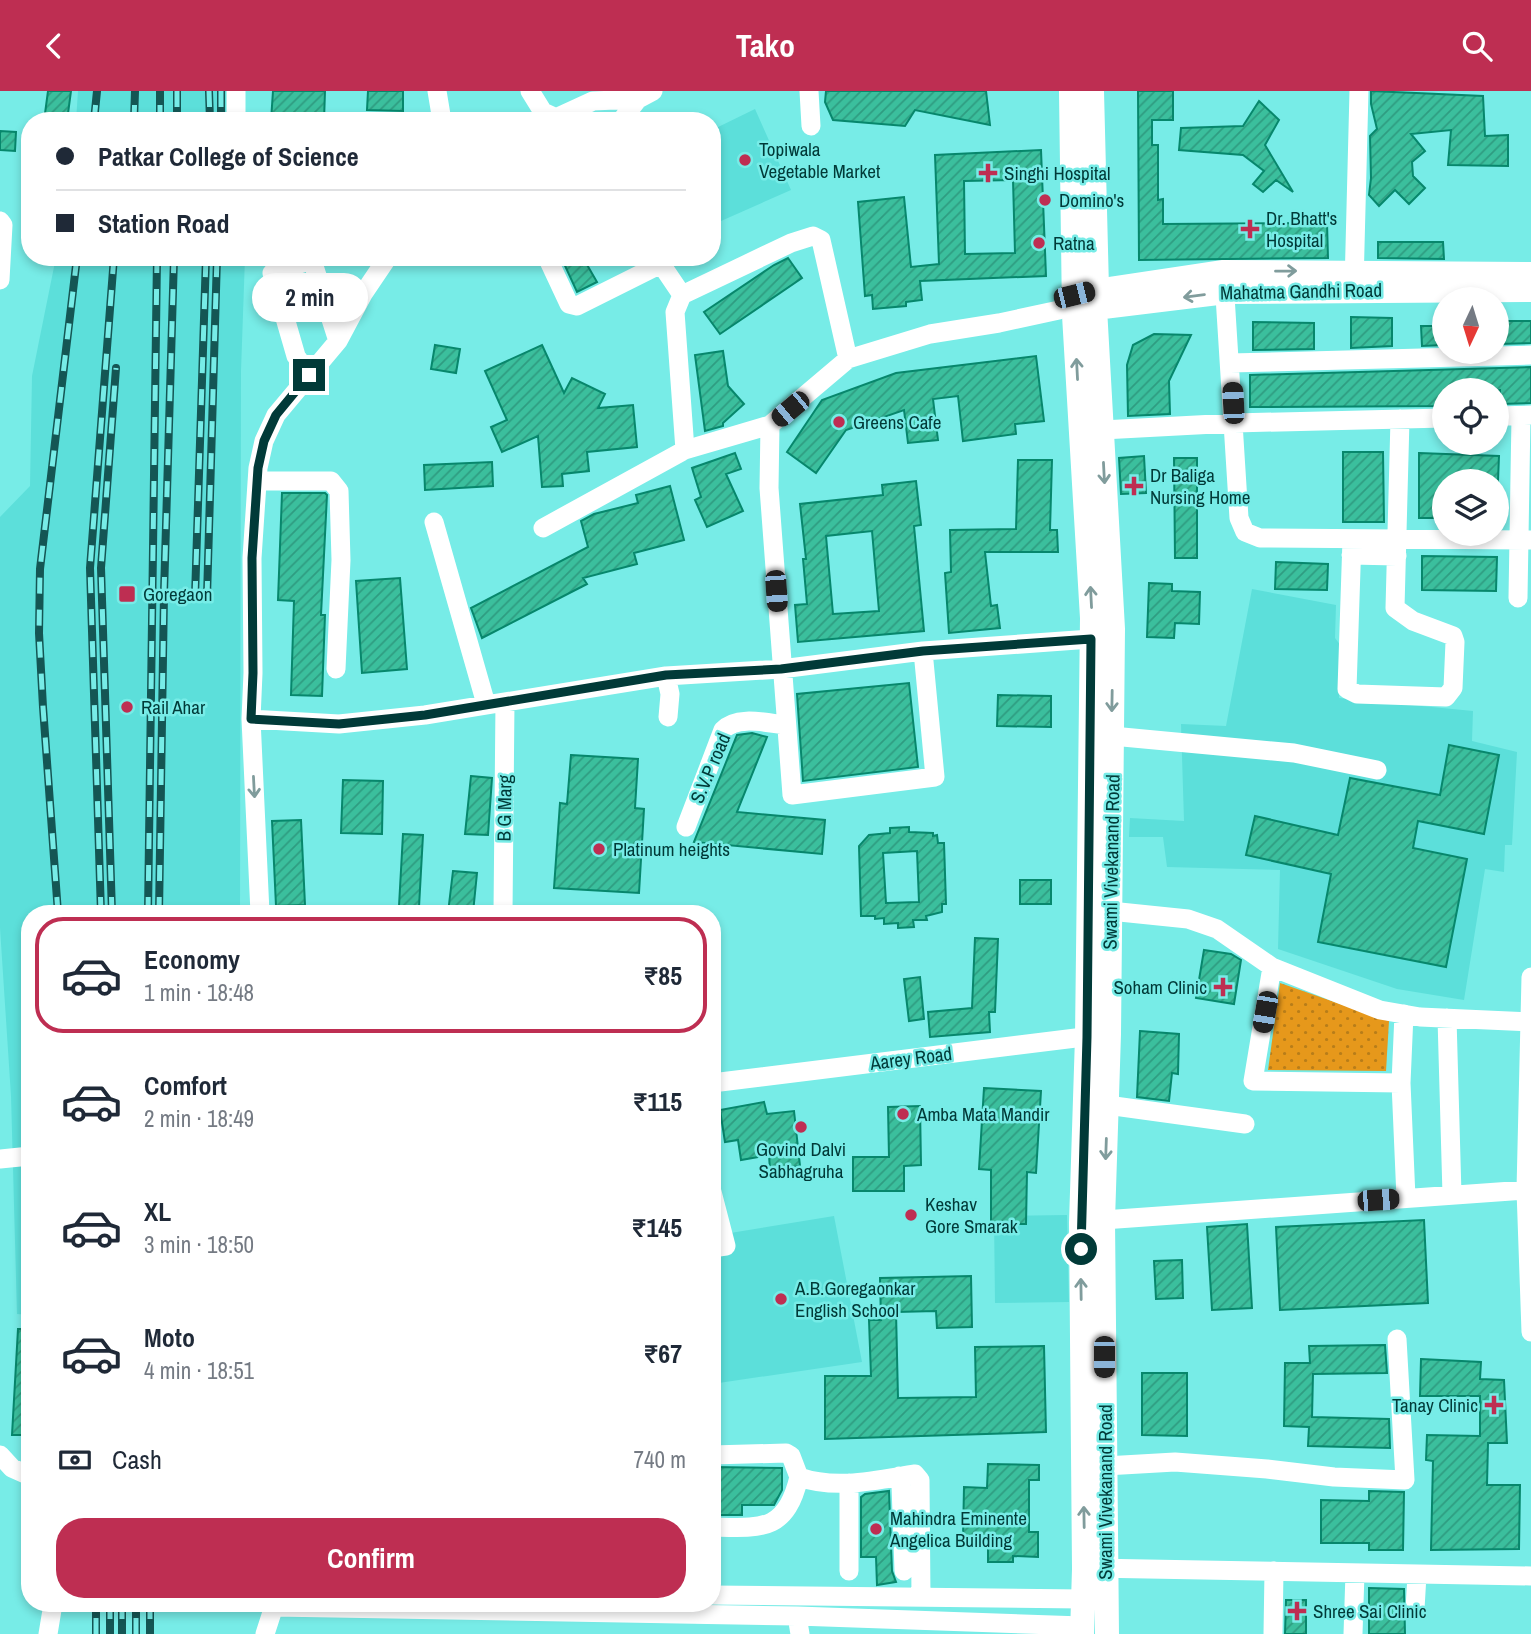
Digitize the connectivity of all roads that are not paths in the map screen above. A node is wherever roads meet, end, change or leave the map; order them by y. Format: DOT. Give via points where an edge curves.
graph roads {
  1 [pos="236,91"];
  2 [pos="437,91"];
  3 [pos="530,91"];
  4 [pos="809,91"];
  5 [pos="1071,91"];
  6 [pos="1092,91"];
  7 [pos="1359,91"];
  8 [pos="645,95"];
  9 [pos="236,112"];
  10 [pos="440,112"];
  11 [pos="543,112"];
  12 [pos="569,112"];
  13 [pos="629,112"];
  14 [pos="811,126"];
  15 [pos="0,221"];
  16 [pos="294,266"];
  17 [pos="314,266"];
  18 [pos="382,266"];
  19 [pos="544,266"];
  20 [pos="652,266"];
  21 [pos="664,266"];
  22 [pos="1531,274"];
  23 [pos="0,280"];
  24 [pos="1354,281"];
  25 [pos="1224,282"];
  26 [pos="1531,290"];
  27 [pos="682,295"];
  28 [pos="1080,303"];
  29 [pos="338,341"];
  30 [pos="1531,355"];
  31 [pos="848,359"];
  32 [pos="1230,363"];
  33 [pos="309,375"];
  34 [pos="1526,416"];
  35 [pos="1432,418"];
  36 [pos="1400,419"];
  37 [pos="1234,423"];
  38 [pos="770,425"];
  39 [pos="1102,430"];
  40 [pos="685,450"];
  41 [pos="257,481"];
  42 [pos="435,522"];
  43 [pos="543,528"];
  44 [pos="1525,540"];
  45 [pos="1352,547"];
  46 [pos="1398,548"];
  47 [pos="1518,598"];
  48 [pos="1091,639"];
  49 [pos="923,651"];
  50 [pos="336,669"];
  51 [pos="781,669"];
  52 [pos="666,675"];
  53 [pos="496,703"];
  54 [pos="668,716"];
  55 [pos="251,719"];
  56 [pos="786,725"];
  57 [pos="1112,736"];
  58 [pos="1377,770"];
  59 [pos="686,827"];
  60 [pos="260,905"];
  61 [pos="503,905"];
  62 [pos="1110,911"];
  63 [pos="1272,967"];
  64 [pos="1531,977"];
  65 [pos="1404,1014"];
  66 [pos="1447,1019"];
  67 [pos="1529,1022"];
  68 [pos="1098,1035"];
  69 [pos="721,1082"];
  70 [pos="1401,1083"];
  71 [pos="1107,1105"];
  72 [pos="1245,1124"];
  73 [pos="21,1157"];
  74 [pos="0,1159"];
  75 [pos="1529,1191"];
  76 [pos="1452,1195"];
  77 [pos="1406,1198"];
  78 [pos="1103,1220"];
  79 [pos="721,1227"];
  80 [pos="721,1247"];
  81 [pos="1531,1332"];
  82 [pos="1397,1339"];
  83 [pos="0,1455"];
  84 [pos="721,1455"];
  85 [pos="1105,1466"];
  86 [pos="21,1472"];
  87 [pos="899,1476"];
  88 [pos="799,1477"];
  89 [pos="849,1483"];
  90 [pos="721,1527"];
  91 [pos="1095,1568"];
  92 [pos="849,1571"];
  93 [pos="904,1571"];
  94 [pos="1273,1571"];
  95 [pos="1355,1573"];
  96 [pos="1417,1575"];
  97 [pos="1531,1576"];
  98 [pos="721,1595"];
  99 [pos="921,1597"];
  100 [pos="1083,1599"];
  101 [pos="1415,1609"];
  102 [pos="52,1612"];
  103 [pos="272,1612"];
  104 [pos="457,1612"];
  105 [pos="798,1625"];
  106 [pos="1082,1630"];
  107 [pos="48,1634"];
  108 [pos="265,1634"];
  109 [pos="1107,1634"];
  110 [pos="1273,1634"];
  111 [pos="1353,1634"];
  1 -- 9 [label="street"];
  2 -- 10 [label="street"];
  3 -- 11 [label="street"];
  4 -- 14 [label="street"];
  5 -- 28 [label="main road, Swami Vivekanand Road"];
  6 -- 28 [label="main road, Swami Vivekanand Road"];
  7 -- 24 [label="street"];
  8 -- 12 [label="street" via="593,101"];
  8 -- 13 [label="street"];
  15 -- 23 [label="street"];
  16 -- 33 [label="street" via="272,273 296,356"];
  17 -- 29 [label="street"];
  18 -- 29 [label="street"];
  19 -- 20 [label="street" via="569,304 577,306"];
  21 -- 27 [label="street"];
  22 -- 24 [label="main road, Mahatma Gandhi Road"];
  24 -- 25 [label="main road, Mahatma Gandhi Road"];
  24 -- 26 [label="main road, Mahatma Gandhi Road"];
  25 -- 28 [label="main road, Mahatma Gandhi Road"];
  25 -- 32 [label="street"];
  27 -- 31 [label="street" via="813,236 821,240"];
  27 -- 40 [label="street" via="675,312"];
  28 -- 31 [label="street" via="930,334"];
  28 -- 39 [label="main road, Swami Vivekanand Road"];
  48 -- 28 [label="main road, Swami Vivekanand Road, one-way"];
  29 -- 33 [label="street"];
  30 -- 32 [label="street"];
  31 -- 38 [label="street"];
  32 -- 37 [label="street"];
  33 -- 41 [label="street" via="276,415 264,441"];
  34 -- 44 [label="street"];
  35 -- 36 [label="street"];
  36 -- 37 [label="street"];
  36 -- 46 [label="street"];
  37 -- 39 [label="street"];
  37 -- 45 [label="street" via="1239,518 1245,532 1260,538"];
  38 -- 40 [label="street"];
  38 -- 51 [label="street" via="769,488"];
  39 -- 57 [label="main road, Swami Vivekanand Road, one-way" via="1113,617"];
  40 -- 43 [label="street"];
  41 -- 50 [label="street" via="331,481 339,491"];
  41 -- 55 [label="street"];
  42 -- 53 [label="street, B G Marg"];
  44 -- 46 [label="street"];
  44 -- 47 [label="street"];
  45 -- 46 [label="street"];
  45 -- 46 [label="street" via="1347,689 1357,694 1446,697 1453,688 1455,642 1453,636 1413,621 1395,608"];
  48 -- 49 [label="street"];
  48 -- 68 [label="main road, Swami Vivekanand Road"];
  49 -- 51 [label="street"];
  49 -- 56 [label="street" via="935,777 792,795"];
  51 -- 52 [label="street"];
  51 -- 56 [label="street"];
  52 -- 53 [label="street"];
  52 -- 54 [label="street"];
  53 -- 55 [label="street" via="339,724"];
  53 -- 61 [label="street, B G Marg"];
  55 -- 60 [label="street, one-way"];
  56 -- 59 [label="street, S.V.P road" via="728,724"];
  57 -- 58 [label="street" via="1294,753"];
  57 -- 62 [label="main road, Swami Vivekanand Road"];
  62 -- 63 [label="street" via="1188,919 1217,929"];
  62 -- 68 [label="main road, Swami Vivekanand Road"];
  63 -- 65 [label="street" via="1380,1010"];
  63 -- 70 [label="street" via="1253,1080"];
  64 -- 67 [label="street"];
  65 -- 66 [label="street"];
  65 -- 70 [label="street"];
  66 -- 67 [label="street"];
  66 -- 76 [label="street"];
  67 -- 75 [label="street"];
  68 -- 69 [label="street, Aarey Road"];
  68 -- 71 [label="main road, Swami Vivekanand Road"];
  91 -- 68 [label="main road, Swami Vivekanand Road, one-way" via="1081,1223"];
  70 -- 77 [label="street"];
  71 -- 72 [label="street"];
  71 -- 78 [label="main road, Swami Vivekanand Road, one-way"];
  73 -- 74 [label="street"];
  75 -- 76 [label="street"];
  75 -- 81 [label="street"];
  76 -- 77 [label="street"];
  77 -- 78 [label="street"];
  78 -- 85 [label="main road, Swami Vivekanand Road"];
  79 -- 80 [label="street" via="726,1246"];
  82 -- 85 [label="street" via="1405,1481 1175,1462"];
  83 -- 86 [label="street"];
  84 -- 88 [label="street" via="786,1454"];
  85 -- 91 [label="main road, Swami Vivekanand Road"];
  87 -- 89 [label="street"];
  87 -- 93 [label="street"];
  87 -- 99 [label="street" via="915,1474 919,1480"];
  88 -- 89 [label="street"];
  88 -- 90 [label="street" via="794,1499 776,1522"];
  89 -- 92 [label="street"];
  91 -- 94 [label="street"];
  91 -- 100 [label="main road, Swami Vivekanand Road"];
  91 -- 109 [label="main road, Swami Vivekanand Road"];
  94 -- 95 [label="street"];
  94 -- 110 [label="street"];
  95 -- 96 [label="street"];
  95 -- 111 [label="street"];
  96 -- 97 [label="street"];
  96 -- 101 [label="street"];
  98 -- 99 [label="street"];
  99 -- 100 [label="street"];
  100 -- 106 [label="main road, Swami Vivekanand Road"];
  102 -- 107 [label="street"];
  103 -- 108 [label="street"];
  104 -- 105 [label="street"];
  105 -- 106 [label="street"];
}
